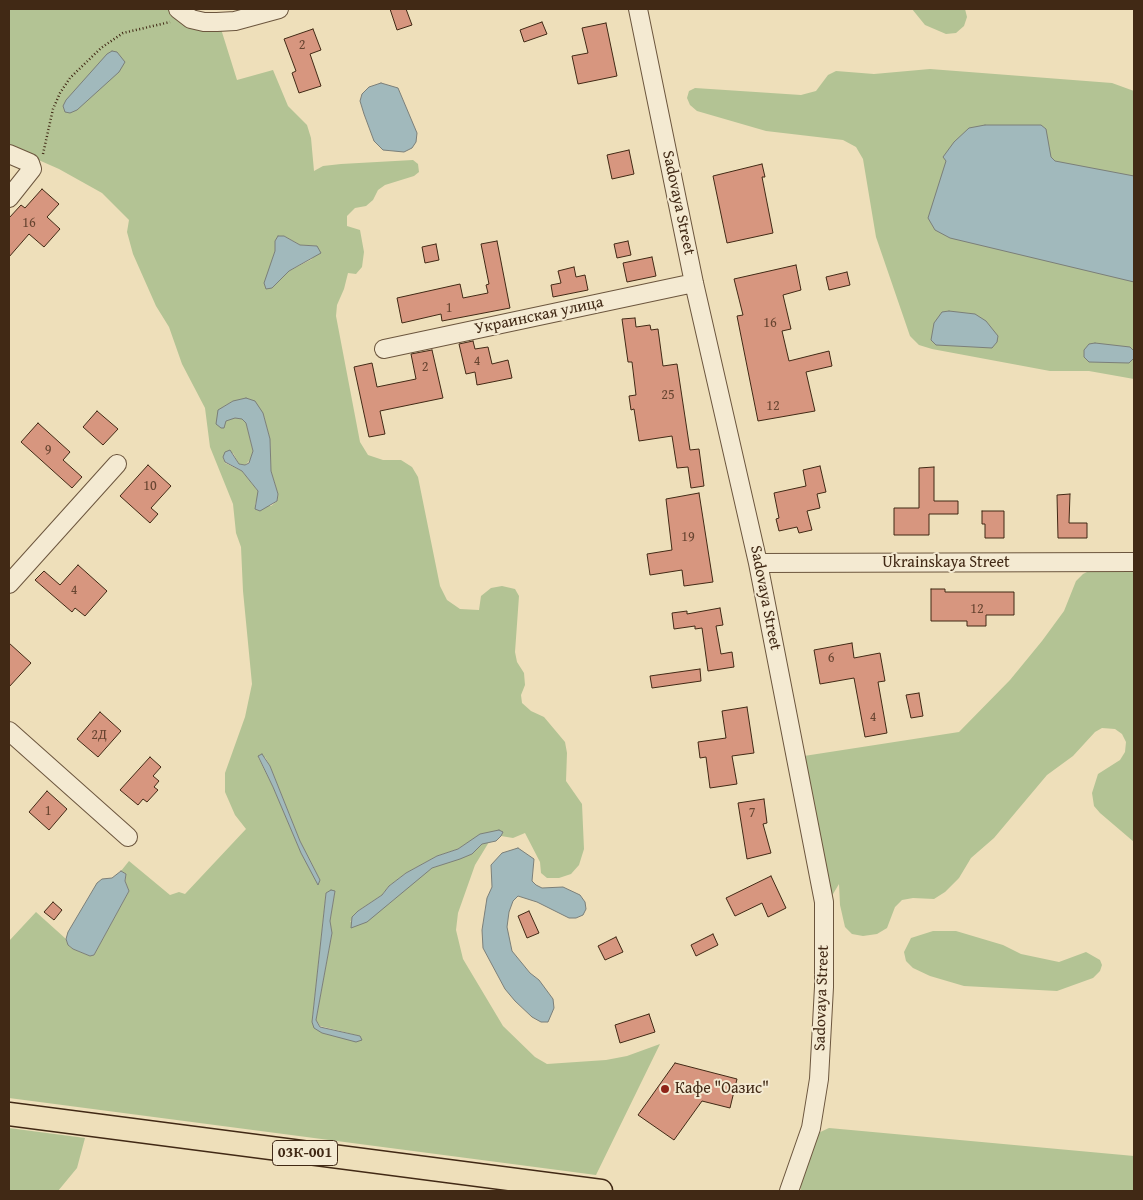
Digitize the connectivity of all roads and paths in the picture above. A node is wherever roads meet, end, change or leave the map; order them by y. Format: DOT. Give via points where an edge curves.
graph roads {
  1 [pos="280,9"];
  2 [pos="638,9"];
  3 [pos="184,14"];
  4 [pos="9,154"];
  5 [pos="30,173"];
  6 [pos="9,198"];
  7 [pos="694,283"];
  8 [pos="384,349"];
  9 [pos="116,464"];
  10 [pos="1134,562"];
  11 [pos="758,563"];
  12 [pos="9,584"];
  13 [pos="9,731"];
  14 [pos="128,837"];
  15 [pos="9,1114"];
  16 [pos="601,1191"];
  17 [pos="789,1191"];
  1 -- 3 [label="street" via="235,21 204,22"];
  2 -- 7 [label="street, Sadovaya Street"];
  3 -- 5 [label="path" via="123,33 101,48 70,78 53,109 44,153"];
  4 -- 5 [label="street" via="30,163"];
  5 -- 6 [label="street"];
  7 -- 8 [label="street, Украинская улица"];
  7 -- 11 [label="street, Sadovaya Street"];
  9 -- 12 [label="street"];
  10 -- 11 [label="street, Ukrainskaya Street"];
  11 -- 17 [label="street, Sadovaya Street" via="824,902 825,922 819,1079 811,1128"];
  13 -- 14 [label="street"];
  15 -- 16 [label="main road, 03К-001"];
}
